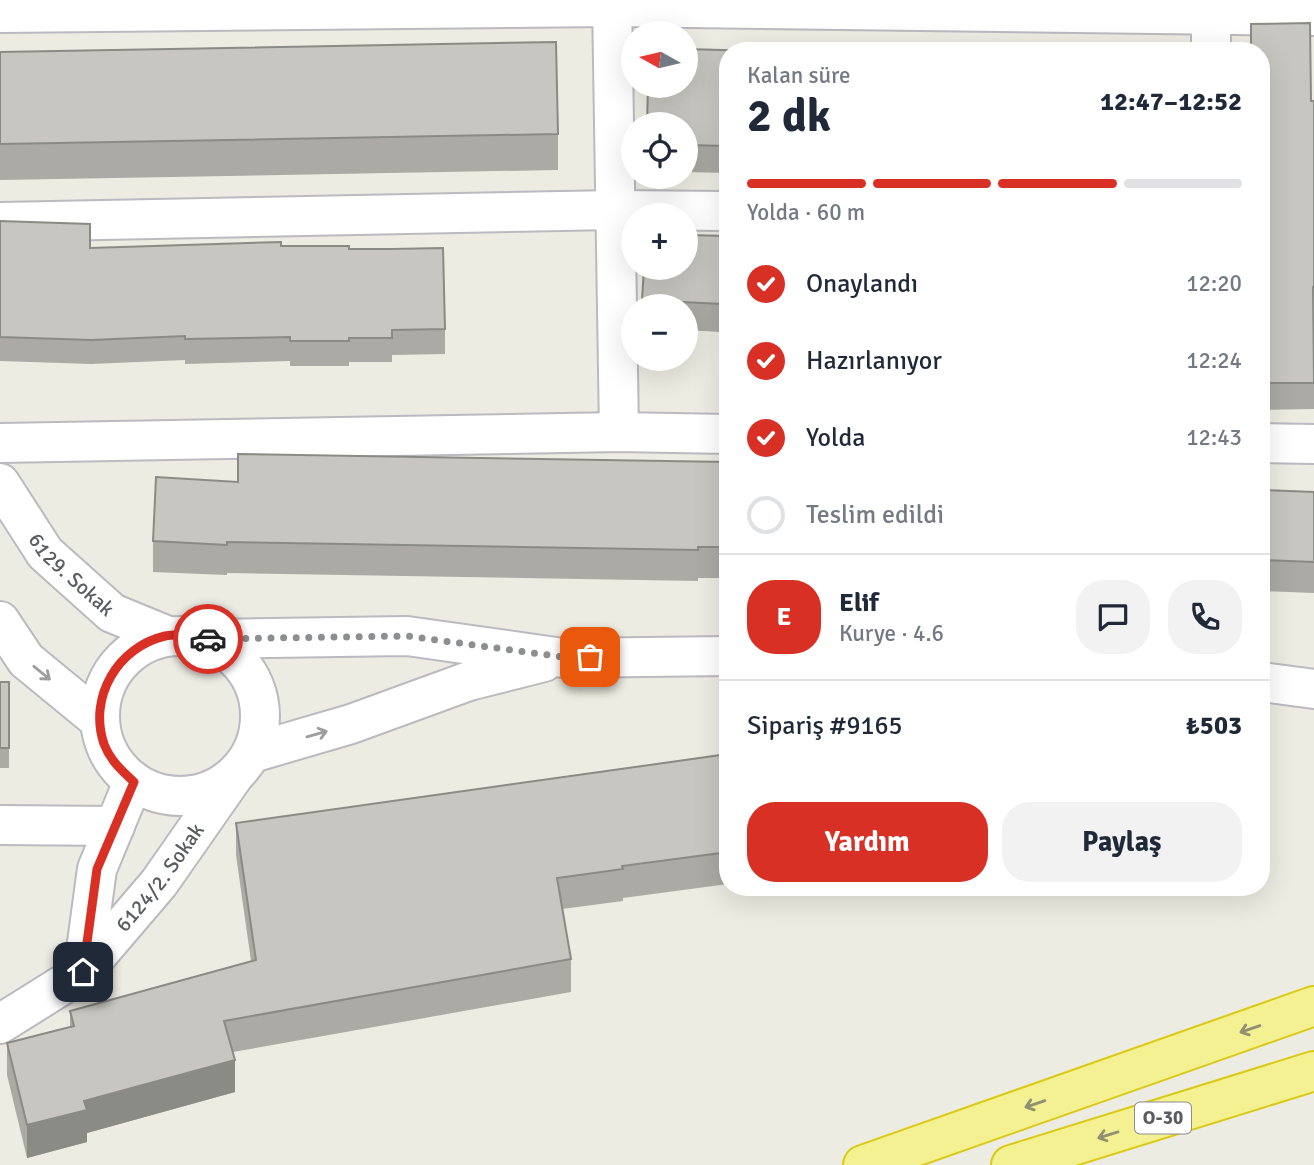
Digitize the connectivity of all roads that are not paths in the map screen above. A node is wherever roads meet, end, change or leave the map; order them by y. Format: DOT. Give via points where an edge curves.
graph roads {
  1 [pos="612,3"];
  2 [pos="1211,6"];
  3 [pos="0,13"];
  4 [pos="1314,16"];
  5 [pos="1211,42"];
  6 [pos="615,209"];
  7 [pos="719,211"];
  8 [pos="0,222"];
  9 [pos="619,432"];
  10 [pos="719,434"];
  11 [pos="0,443"];
  12 [pos="1270,443"];
  13 [pos="1314,444"];
  14 [pos="0,483"];
  15 [pos="0,621"];
  16 [pos="167,636"];
  17 [pos="207,639"];
  18 [pos="719,656"];
  19 [pos="563,657"];
  20 [pos="1270,683"];
  21 [pos="1314,689"];
  22 [pos="99,720"];
  23 [pos="242,765"];
  24 [pos="134,782"];
  25 [pos="0,825"];
  26 [pos="115,826"];
  27 [pos="83,972"];
  28 [pos="1314,1006"];
  29 [pos="0,1024"];
  30 [pos="1314,1071"];
  31 [pos="863,1165"];
  32 [pos="1011,1165"];
  1 -- 2 [label="street"];
  1 -- 3 [label="street"];
  1 -- 6 [label="street"];
  2 -- 4 [label="street"];
  2 -- 5 [label="street"];
  6 -- 7 [label="street"];
  6 -- 8 [label="street"];
  6 -- 9 [label="street"];
  9 -- 10 [label="street"];
  9 -- 11 [label="street"];
  12 -- 13 [label="street"];
  14 -- 16 [label="street, 6129. Sokak" via="45,553 112,612"];
  15 -- 22 [label="street, one-way" via="26,660"];
  16 -- 17 [label="street"];
  16 -- 22 [label="street" via="125,656 102,696"];
  17 -- 19 [label="street" via="407,636"];
  17 -- 23 [label="street" via="231,653 249,674 259,699 260,727"];
  18 -- 19 [label="street"];
  23 -- 19 [label="street, one-way" via="469,681"];
  20 -- 21 [label="street"];
  22 -- 24 [label="street" via="104,744 116,765"];
  23 -- 24 [label="street" via="207,792 182,797 156,793"];
  23 -- 27 [label="street, 6124/2. Sokak" via="159,883"];
  24 -- 26 [label="street, 6124/2. Sokak"];
  25 -- 26 [label="street"];
  26 -- 27 [label="street, 6124/2. Sokak" via="97,869"];
  27 -- 29 [label="street, 6124/2. Sokak"];
  28 -- 31 [label="highway, one-way"];
  30 -- 32 [label="highway, O-30, one-way"];
}
